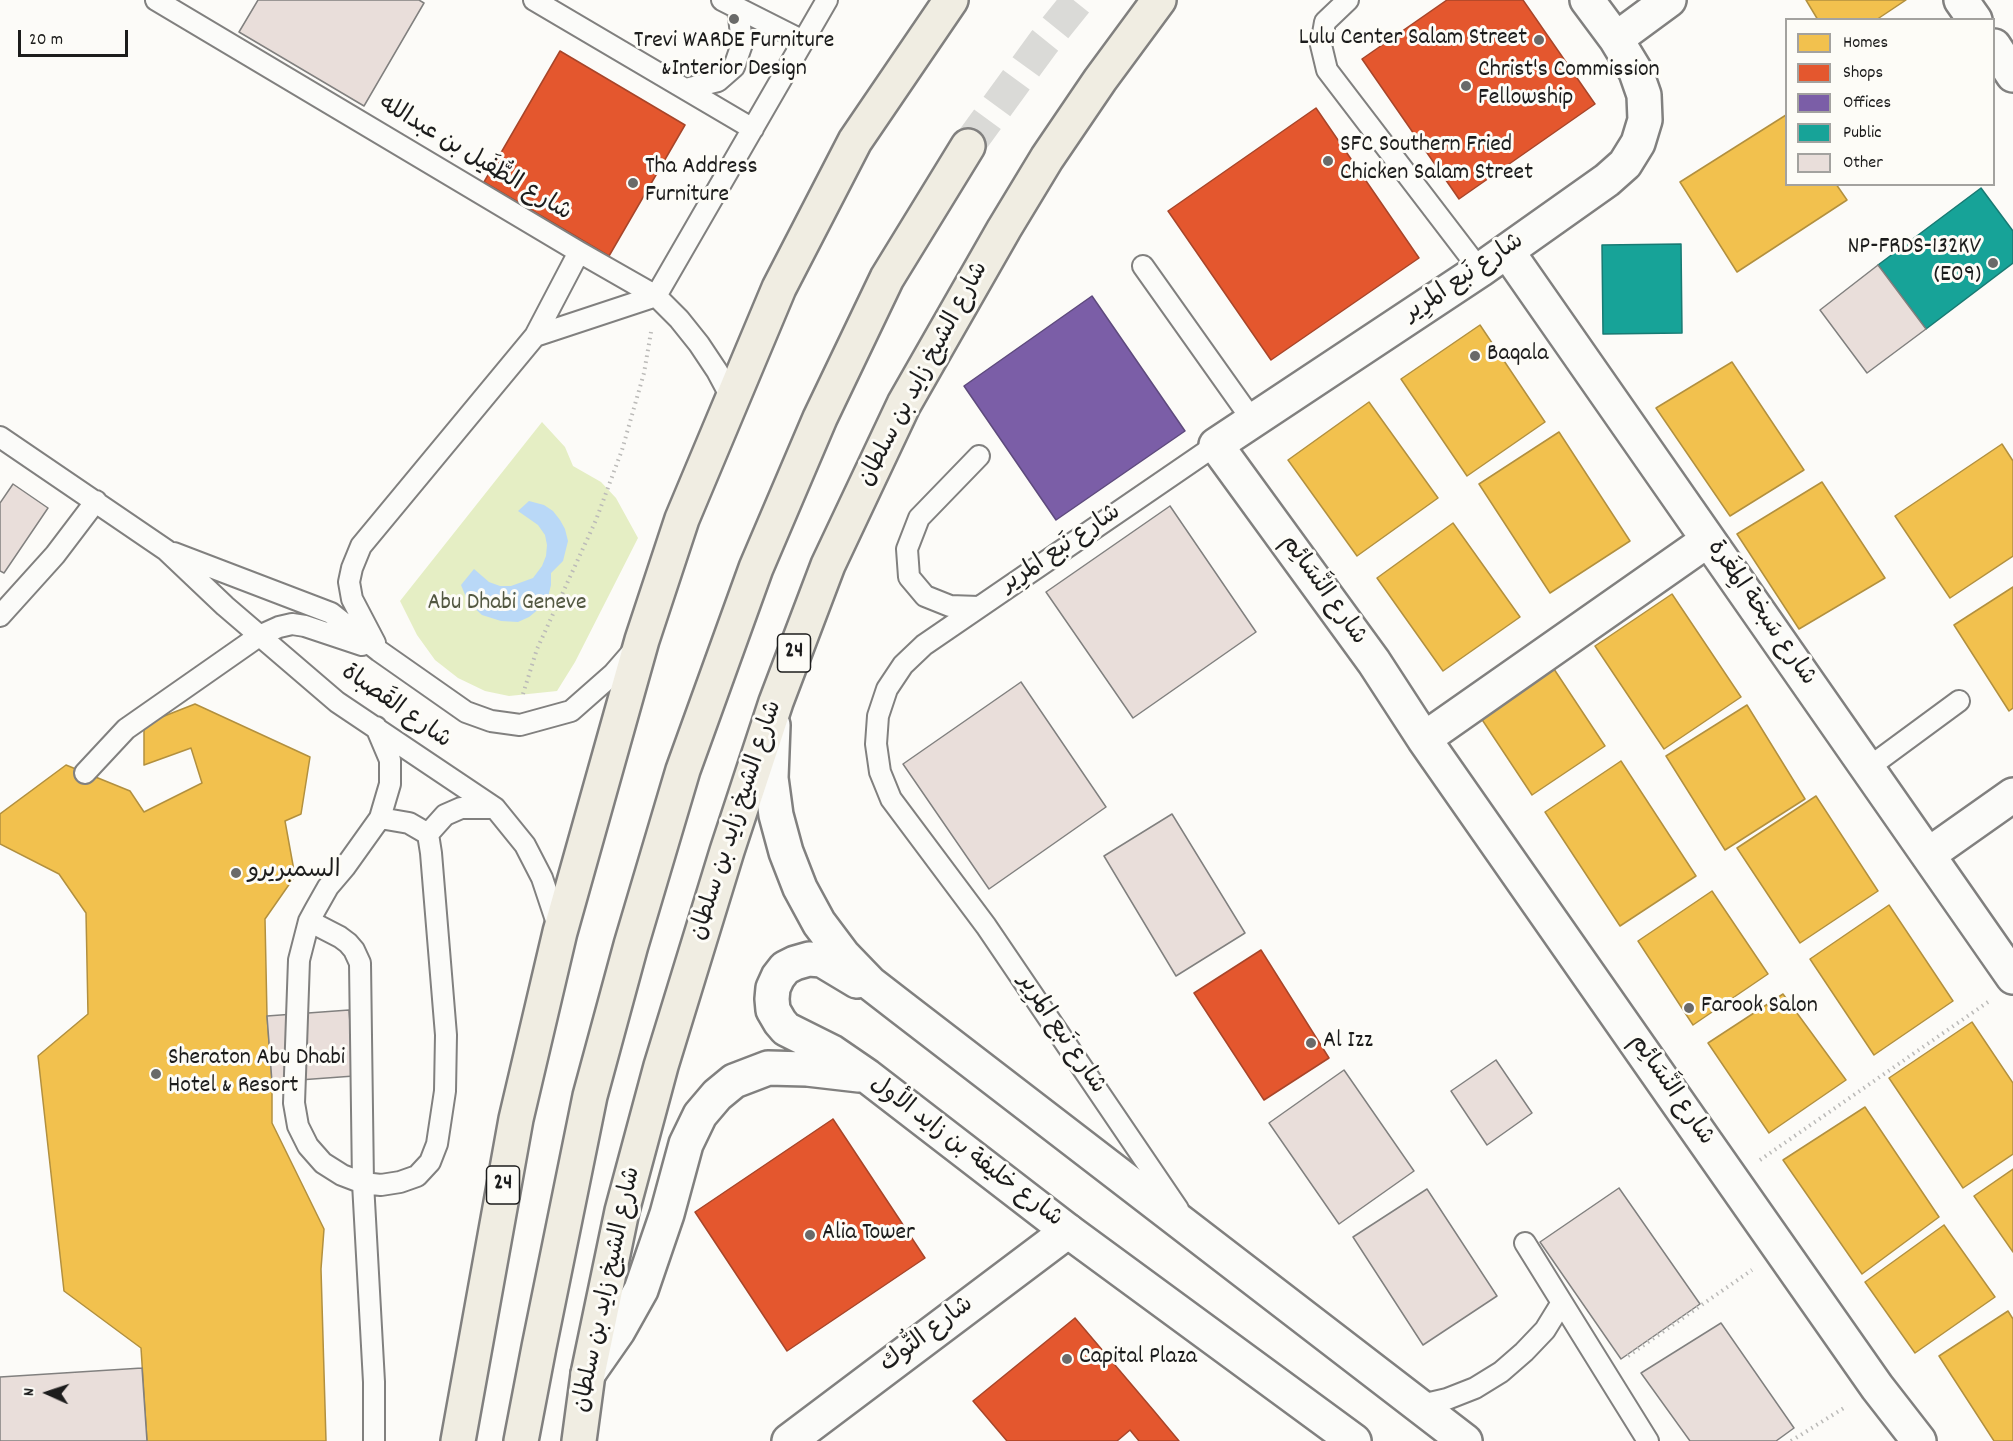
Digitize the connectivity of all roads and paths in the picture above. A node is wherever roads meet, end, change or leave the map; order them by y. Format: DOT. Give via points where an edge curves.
graph roads {
  1 [pos="156,0"];
  2 [pos="534,0"];
  3 [pos="827,0"];
  4 [pos="1159,0"];
  5 [pos="1348,0"];
  6 [pos="1587,0"];
  7 [pos="1668,1"];
  8 [pos="730,4"];
  9 [pos="941,7"];
  10 [pos="1616,39"];
  11 [pos="803,42"];
  12 [pos="1995,48"];
  13 [pos="2013,75"];
  14 [pos="686,89"];
  15 [pos="753,129"];
  16 [pos="968,146"];
  17 [pos="1507,251"];
  18 [pos="579,252"];
  19 [pos="1143,266"];
  20 [pos="1480,270"];
  21 [pos="656,296"];
  22 [pos="536,336"];
  23 [pos="732,399"];
  24 [pos="1253,421"];
  25 [pos="0,437"];
  26 [pos="1216,445"];
  27 [pos="979,456"];
  28 [pos="96,501"];
  29 [pos="1708,540"];
  30 [pos="166,550"];
  31 [pos="979,607"];
  32 [pos="0,616"];
  33 [pos="259,636"];
  34 [pos="642,640"];
  35 [pos="379,651"];
  36 [pos="1959,701"];
  37 [pos="776,702"];
  38 [pos="520,725"];
  39 [pos="376,726"];
  40 [pos="1424,739"];
  41 [pos="1868,768"];
  42 [pos="85,772"];
  43 [pos="2013,795"];
  44 [pos="495,808"];
  45 [pos="380,818"];
  46 [pos="428,834"];
  47 [pos="1928,855"];
  48 [pos="309,921"];
  49 [pos="560,932"];
  50 [pos="2003,988"];
  51 [pos="901,1008"];
  52 [pos="867,1076"];
  53 [pos="1733,1180"];
  54 [pos="363,1183"];
  55 [pos="1068,1230"];
  56 [pos="1194,1232"];
  57 [pos="1525,1243"];
  58 [pos="1782,1250"];
  59 [pos="1561,1304"];
  60 [pos="1605,1372"];
  61 [pos="588,1374"];
  62 [pos="1878,1387"];
  63 [pos="1417,1406"];
  64 [pos="374,1441"];
  65 [pos="458,1441"];
  66 [pos="521,1441"];
  67 [pos="579,1441"];
  68 [pos="789,1441"];
  69 [pos="1354,1441"];
  70 [pos="1465,1441"];
  71 [pos="1648,1441"];
  72 [pos="1791,1441"];
  73 [pos="1919,1441"];
  1 -- 18 [label="lane, شارع الطُّفَيل بن عبدالله"];
  2 -- 14 [label="lane"];
  3 -- 11 [label="lane"];
  4 -- 37 [label="main road, شارع الشيخ زايد بن سلطان / 24" via="1047,158 904,404 828,565"];
  5 -- 20 [label="lane" via="1325,22 1321,45 1327,69"];
  6 -- 10 [label="street, شارع نَبع المرِير"];
  7 -- 10 [label="street"];
  8 -- 11 [label="lane"];
  8 -- 14 [label="lane" via="742,44 734,67 718,81"];
  9 -- 23 [label="main road, 24" via="849,152 779,288"];
  10 -- 17 [label="street, شارع نَبع المرِير" via="1636,72 1644,96 1645,120 1638,143 1625,164 1607,180"];
  11 -- 15 [label="lane"];
  12 -- 13 [label="street"];
  14 -- 15 [label="lane"];
  15 -- 21 [label="lane"];
  16 -- 66 [label="main road" via="887,278 820,418 756,568 683,770 590,1096"];
  17 -- 20 [label="street, شارع نَبع المرِير"];
  17 -- 29 [label="street, شارع سَبخة المِغَرة"];
  18 -- 21 [label="lane, شارع الطُّفَيل بن عبدالله"];
  18 -- 22 [label="lane"];
  19 -- 24 [label="lane"];
  20 -- 24 [label="street, شارع نَبع المرِير"];
  21 -- 22 [label="lane"];
  21 -- 23 [label="lane, شارع الطُّفَيل بن عبدالله" via="699,344"];
  21 -- 38 [label="path" via="644,373 622,450 596,520 537,649 520,703"];
  22 -- 35 [label="lane" via="362,546 349,582 352,599"];
  23 -- 34 [label="main road, 24" via="682,519"];
  24 -- 26 [label="street, شارع نَبع المرِير"];
  25 -- 28 [label="lane, شارع القَصباة"];
  26 -- 31 [label="lane, شارع نَبع المرِير"];
  26 -- 40 [label="street, شارع النَّسَائِم" via="1374,662"];
  27 -- 31 [label="lane" via="919,518 907,549 909,577 925,596 950,606"];
  28 -- 30 [label="lane, شارع القَصباة"];
  28 -- 32 [label="lane" via="55,555"];
  29 -- 40 [label="street"];
  29 -- 41 [label="street, شارع سَبخة المِغَرة"];
  30 -- 33 [label="lane, شارع القَصباة"];
  30 -- 35 [label="lane, شارع القَصباة" via="331,613"];
  31 -- 56 [label="lane, شارع نَبع المرِير" via="924,645 903,665 888,689 878,716 880,772 891,799 986,926"];
  33 -- 35 [label="lane" via="292,624"];
  33 -- 39 [label="lane, شارع القَصباة" via="337,702"];
  33 -- 42 [label="lane" via="126,729"];
  34 -- 38 [label="lane, شارع القَصباة" via="613,674 571,711"];
  34 -- 49 [label="main road, 24"];
  35 -- 38 [label="lane, شارع القَصباة" via="466,712 491,722"];
  36 -- 41 [label="lane"];
  37 -- 51 [label="street" via="771,778 776,815 800,888 843,955"];
  37 -- 61 [label="main road, شارع الشيخ زايد بن سلطان / 24" via="661,1066 622,1211"];
  39 -- 44 [label="lane, شارع القَصباة"];
  39 -- 45 [label="lane" via="390,760 390,784"];
  40 -- 53 [label="street, شارع النَّسَائِم"];
  41 -- 47 [label="street, شارع سَبخة المِغَرة"];
  43 -- 47 [label="street"];
  44 -- 46 [label="lane" via="461,808 445,815"];
  44 -- 49 [label="lane, شارع القَصباة" via="525,845 542,878"];
  45 -- 46 [label="lane" via="409,823"];
  45 -- 48 [label="lane" via="328,888"];
  46 -- 54 [label="lane" via="446,1035 445,1091 437,1144 430,1162 417,1176 381,1185"];
  47 -- 50 [label="street, شارع سَبخة المِغَرة"];
  48 -- 54 [label="lane" via="348,943 360,963"];
  48 -- 54 [label="lane" via="297,987 294,1103 298,1126 323,1163"];
  49 -- 65 [label="main road, 24" via="516,1119"];
  50 -- 53 [label="path"];
  51 -- 52 [label="street" via="822,960 795,963 778,977 772,999 780,1022 796,1036 832,1052"];
  51 -- 56 [label="street"];
  52 -- 55 [label="street, شارع خليفة بن زايد الأول"];
  52 -- 61 [label="street, شارع خليفة بن زايد الأول" via="768,1068 734,1081 717,1095 700,1115 686,1144 668,1215 640,1290"];
  53 -- 58 [label="street, شارع النَّسَائِم"];
  54 -- 64 [label="lane"];
  55 -- 68 [label="street, شارع التُّوك"];
  55 -- 69 [label="street, شارع خليفة بن زايد الأول"];
  56 -- 63 [label="street"];
  57 -- 59 [label="lane"];
  58 -- 60 [label="path"];
  58 -- 62 [label="street, شارع النَّسَائِم"];
  59 -- 60 [label="lane"];
  59 -- 63 [label="lane" via="1545,1329 1501,1372 1475,1388"];
  60 -- 71 [label="lane"];
  61 -- 67 [label="main road, شارع الشيخ زايد بن سلطان / 24"];
  62 -- 72 [label="path"];
  62 -- 73 [label="street, شارع النَّسَائِم"];
  63 -- 70 [label="street"];
}
